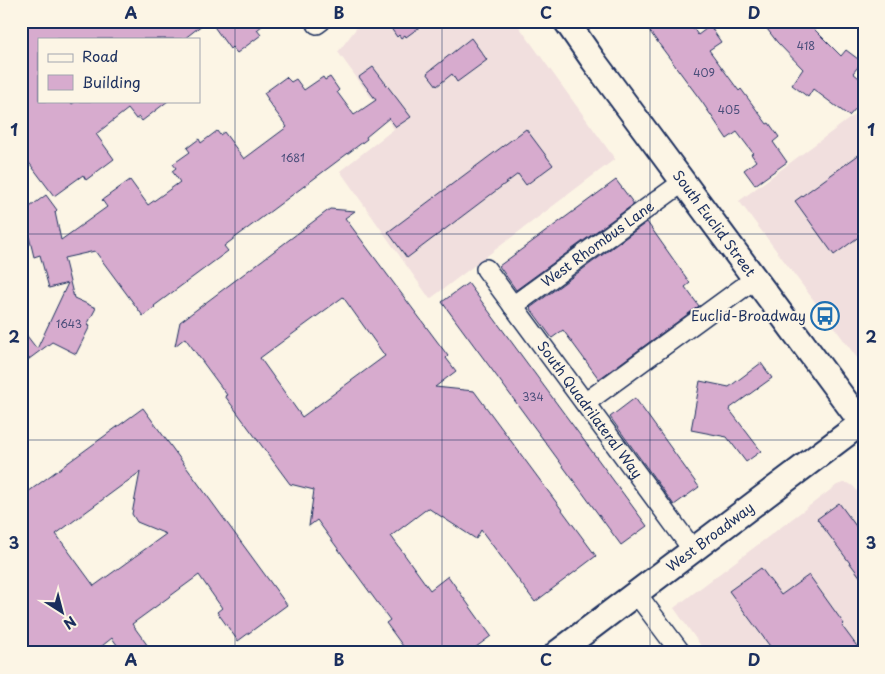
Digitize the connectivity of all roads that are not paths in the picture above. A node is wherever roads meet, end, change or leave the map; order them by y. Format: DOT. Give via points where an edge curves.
graph roads {
  1 [pos="566,21"];
  2 [pos="683,182"];
  3 [pos="486,269"];
  4 [pos="756,278"];
  5 [pos="513,306"];
  6 [pos="585,403"];
  7 [pos="863,423"];
  8 [pos="693,550"];
  9 [pos="636,593"];
  10 [pos="557,653"];
  11 [pos="681,653"];
  1 -- 2 [label="main road, South Euclid Street"];
  2 -- 4 [label="main road, South Euclid Street"];
  2 -- 5 [label="street, West Rhombus Lane"];
  3 -- 5 [label="street, South Quadrilateral Way"];
  4 -- 6 [label="street"];
  4 -- 7 [label="main road, South Euclid Street"];
  5 -- 6 [label="street, South Quadrilateral Way"];
  6 -- 8 [label="street, South Quadrilateral Way"];
  7 -- 8 [label="main road, West Broadway"];
  8 -- 9 [label="main road, West Broadway"];
  9 -- 10 [label="main road, West Broadway"];
  9 -- 11 [label="street"];
}
